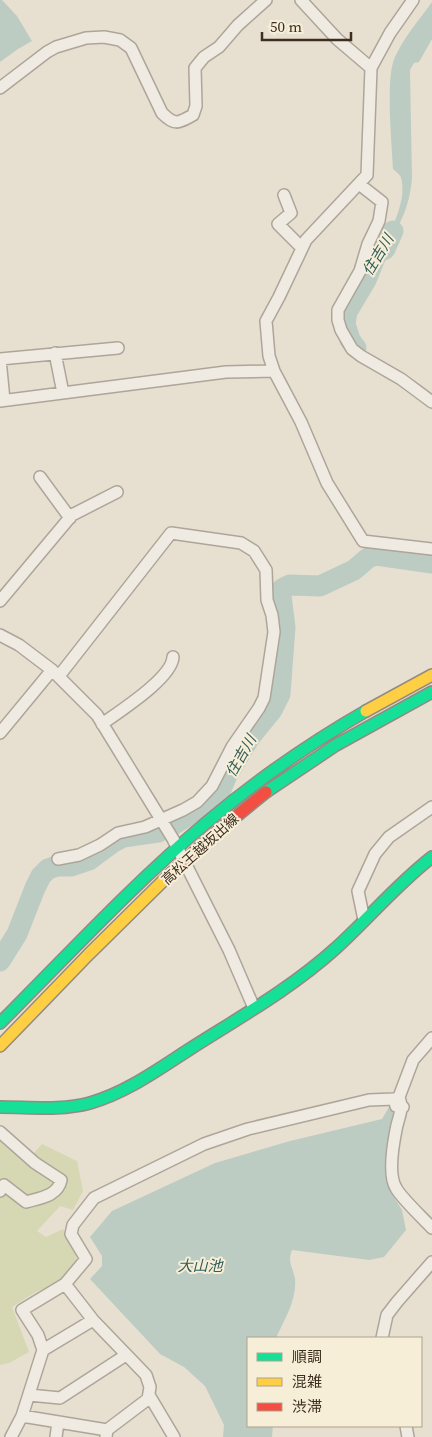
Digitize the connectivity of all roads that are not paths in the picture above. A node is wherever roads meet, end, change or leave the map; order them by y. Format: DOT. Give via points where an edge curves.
graph roads {
  1 [pos="266,0"];
  2 [pos="301,0"];
  3 [pos="413,0"];
  4 [pos="371,68"];
  5 [pos="0,88"];
  6 [pos="359,184"];
  7 [pos="284,195"];
  8 [pos="302,248"];
  9 [pos="118,348"];
  10 [pos="55,353"];
  11 [pos="274,371"];
  12 [pos="62,393"];
  13 [pos="2,401"];
  14 [pos="432,402"];
  15 [pos="40,477"];
  16 [pos="117,492"];
  17 [pos="70,518"];
  18 [pos="432,549"];
  19 [pos="0,601"];
  20 [pos="1,638"];
  21 [pos="173,657"];
  22 [pos="56,674"];
  23 [pos="432,675"];
  24 [pos="432,692"];
  25 [pos="102,724"];
  26 [pos="0,733"];
  27 [pos="432,807"];
  28 [pos="165,826"];
  29 [pos="177,848"];
  30 [pos="432,857"];
  31 [pos="58,859"];
  32 [pos="184,862"];
  33 [pos="364,920"];
  34 [pos="254,1008"];
  35 [pos="0,1023"];
  36 [pos="432,1038"];
  37 [pos="0,1046"];
  38 [pos="0,1107"];
  39 [pos="403,1107"];
  40 [pos="0,1132"];
  41 [pos="0,1191"];
  42 [pos="432,1228"];
  43 [pos="432,1262"];
  44 [pos="65,1284"];
  45 [pos="94,1320"];
  46 [pos="382,1337"];
  47 [pos="43,1350"];
  48 [pos="126,1354"];
  49 [pos="29,1395"];
  50 [pos="149,1395"];
  51 [pos="22,1416"];
  52 [pos="58,1422"];
  53 [pos="107,1434"];
  54 [pos="10,1437"];
  55 [pos="56,1437"];
  56 [pos="174,1437"];
  1 -- 5 [label="street" via="195,68 196,106 193,114 181,121 169,120 162,113 131,48 120,40 104,37 86,38 56,47"];
  2 -- 4 [label="street" via="337,39"];
  3 -- 4 [label="street"];
  4 -- 6 [label="street" via="367,175"];
  6 -- 8 [label="street"];
  6 -- 14 [label="street" via="382,202 379,221 360,271 338,310 341,330 361,356"];
  7 -- 8 [label="street" via="291,213 278,224"];
  8 -- 11 [label="street" via="266,321"];
  9 -- 10 [label="street"];
  10 -- 12 [label="street"];
  10 -- 13 [label="street" via="0,359"];
  11 -- 12 [label="street" via="226,372"];
  11 -- 18 [label="street" via="301,422 327,483 363,541"];
  12 -- 13 [label="street"];
  15 -- 17 [label="street"];
  16 -- 17 [label="street"];
  17 -- 19 [label="street"];
  20 -- 22 [label="street" via="19,645"];
  21 -- 25 [label="street" via="172,663 154,684"];
  22 -- 25 [label="street"];
  22 -- 26 [label="street"];
  22 -- 28 [label="street" via="171,533 241,543 254,552 266,570 267,600 274,632 264,698 232,747 212,786"];
  23 -- 29 [label="main road, 高松王越坂出線" via="387,697 286,761"];
  24 -- 32 [label="main road, 高松王越坂出線" via="355,734 294,773 247,807"];
  25 -- 28 [label="street"];
  27 -- 33 [label="street" via="389,837 375,854 358,891"];
  28 -- 29 [label="street"];
  28 -- 31 [label="street" via="118,833 79,855"];
  29 -- 32 [label="street"];
  29 -- 35 [label="main road, 高松王越坂出線"];
  30 -- 33 [label="main road"];
  32 -- 34 [label="street" via="229,950"];
  32 -- 37 [label="main road, 高松王越坂出線" via="112,930"];
  33 -- 34 [label="main road" via="318,964"];
  34 -- 38 [label="main road" via="110,1096 65,1106"];
  36 -- 39 [label="street" via="413,1060 399,1097"];
  39 -- 42 [label="street" via="392,1155 393,1178 396,1187"];
  39 -- 44 [label="street" via="396,1106 394,1099 369,1100 248,1129 204,1144 94,1198 72,1225 71,1234 86,1259"];
  40 -- 41 [label="street" via="60,1180 59,1187 52,1194 26,1202 4,1185"];
  43 -- 46 [label="street" via="396,1302 387,1316"];
  44 -- 45 [label="street"];
  44 -- 47 [label="street" via="22,1310 38,1335"];
  45 -- 47 [label="street"];
  45 -- 48 [label="street"];
  47 -- 49 [label="street"];
  48 -- 49 [label="street" via="60,1398"];
  48 -- 50 [label="street" via="146,1375"];
  49 -- 51 [label="street"];
  50 -- 53 [label="street"];
  50 -- 56 [label="street"];
  51 -- 52 [label="street"];
  51 -- 54 [label="street"];
  52 -- 53 [label="street"];
  52 -- 55 [label="street"];
}
